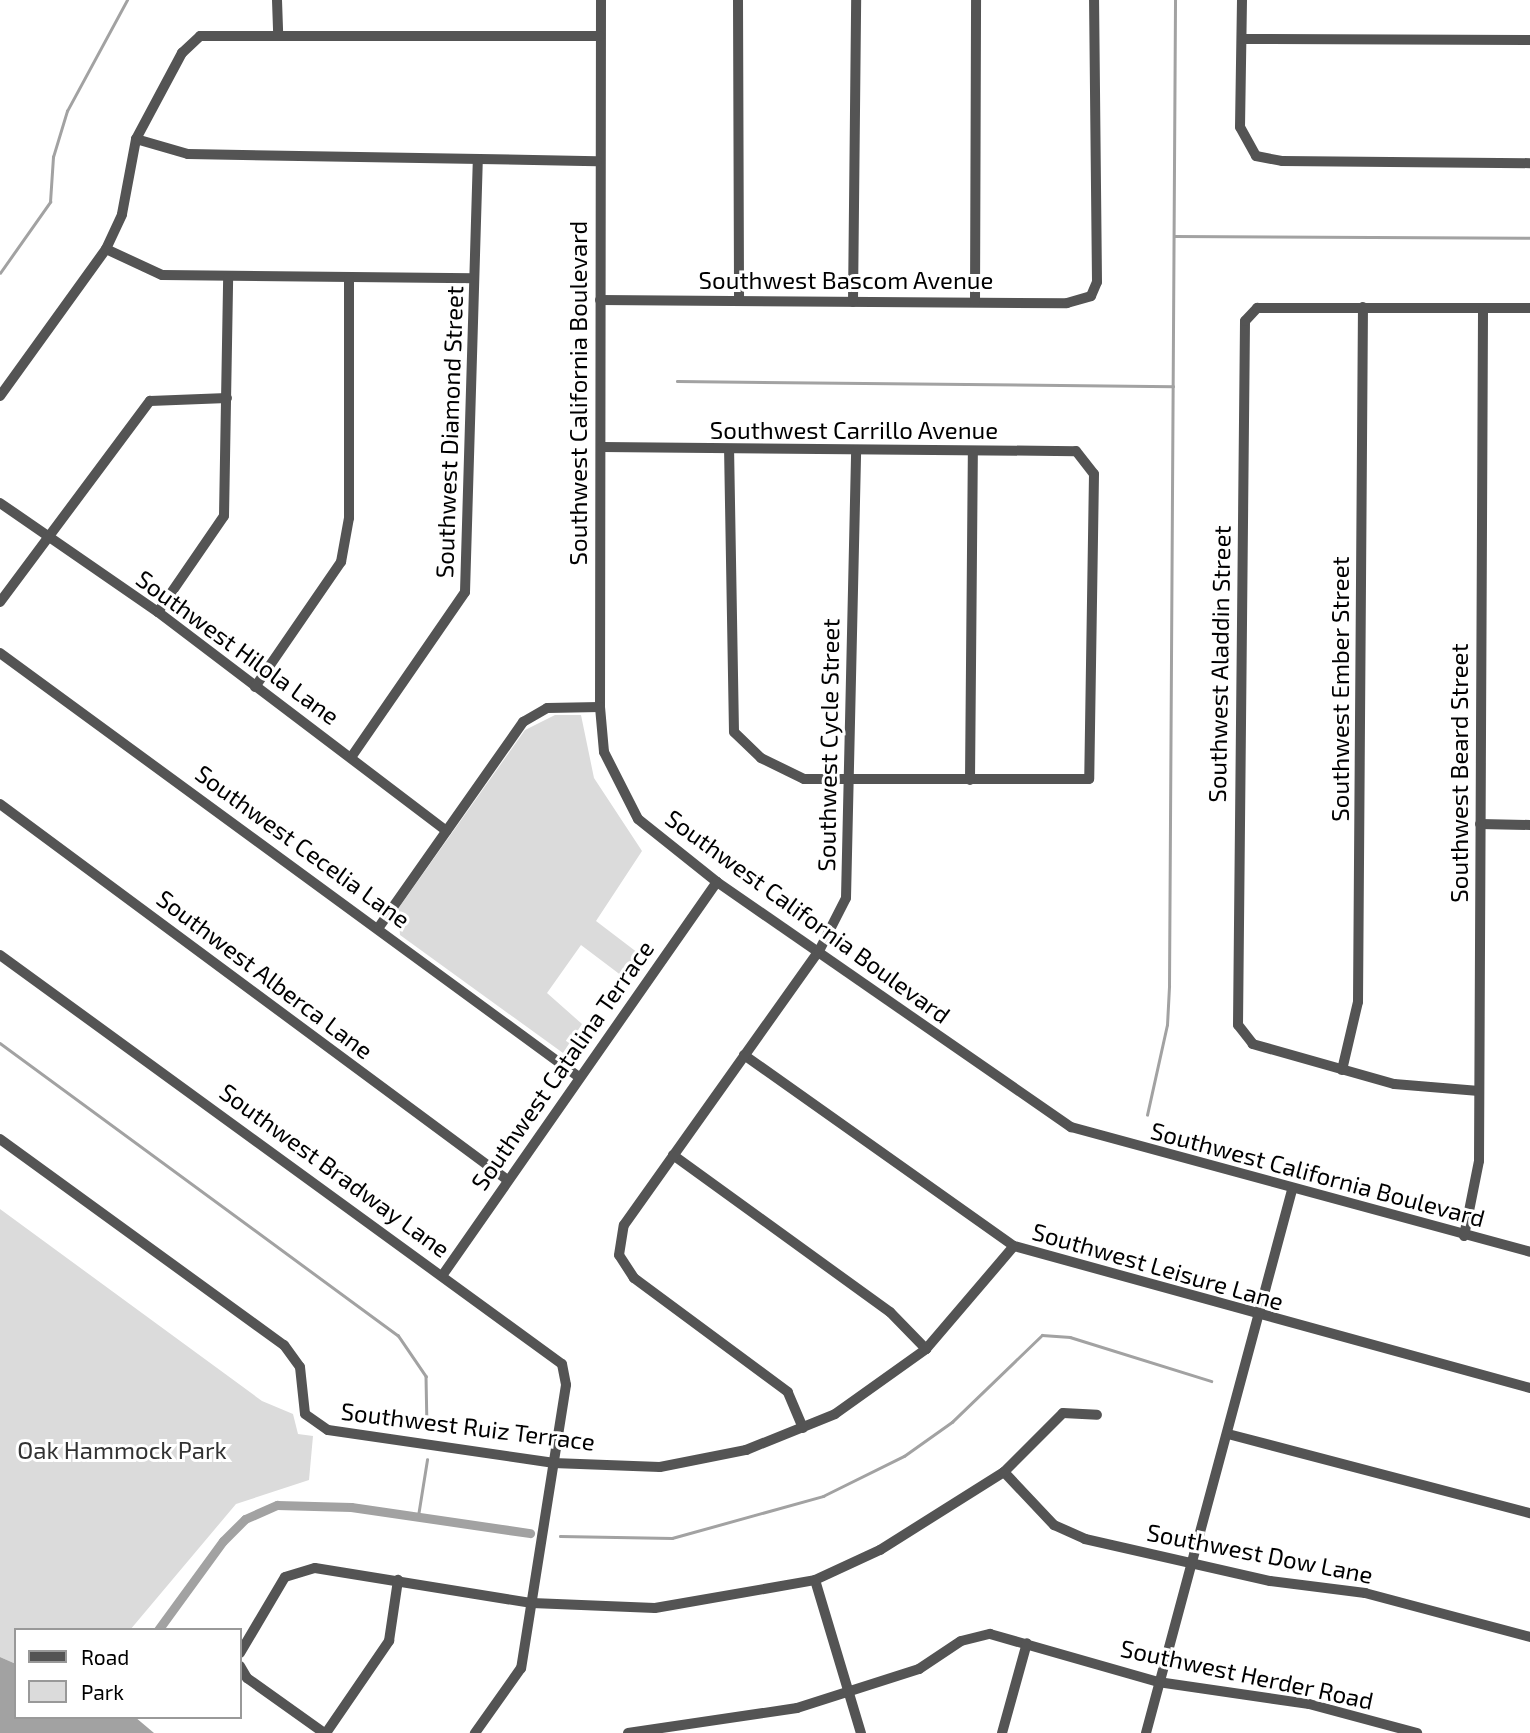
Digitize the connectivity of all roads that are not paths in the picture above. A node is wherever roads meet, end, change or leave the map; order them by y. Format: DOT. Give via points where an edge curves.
graph roads {
  1 [pos="277,0"];
  2 [pos="601,0"];
  3 [pos="738,0"];
  4 [pos="856,0"];
  5 [pos="976,0"];
  6 [pos="1094,0"];
  7 [pos="1242,0"];
  8 [pos="278,33"];
  9 [pos="600,36"];
  10 [pos="1242,39"];
  11 [pos="1530,40"];
  12 [pos="136,139"];
  13 [pos="478,159"];
  14 [pos="597,161"];
  15 [pos="1530,163"];
  16 [pos="106,249"];
  17 [pos="228,278"];
  18 [pos="349,278"];
  19 [pos="474,278"];
  20 [pos="600,300"];
  21 [pos="739,301"];
  22 [pos="853,302"];
  23 [pos="975,302"];
  24 [pos="1363,307"];
  25 [pos="1483,308"];
  26 [pos="1530,308"];
  27 [pos="0,396"];
  28 [pos="228,398"];
  29 [pos="602,447"];
  30 [pos="856,450"];
  31 [pos="729,451"];
  32 [pos="973,451"];
  33 [pos="0,503"];
  34 [pos="47,538"];
  35 [pos="0,601"];
  36 [pos="158,612"];
  37 [pos="0,653"];
  38 [pos="255,687"];
  39 [pos="600,707"];
  40 [pos="352,756"];
  41 [pos="849,780"];
  42 [pos="971,780"];
  43 [pos="0,804"];
  44 [pos="1480,824"];
  45 [pos="1530,825"];
  46 [pos="446,831"];
  47 [pos="717,882"];
  48 [pos="379,927"];
  49 [pos="819,951"];
  50 [pos="0,955"];
  51 [pos="744,1055"];
  52 [pos="1342,1070"];
  53 [pos="579,1077"];
  54 [pos="1479,1091"];
  55 [pos="0,1139"];
  56 [pos="673,1155"];
  57 [pos="506,1179"];
  58 [pos="1292,1190"];
  59 [pos="1464,1236"];
  60 [pos="1014,1246"];
  61 [pos="1530,1252"];
  62 [pos="444,1273"];
  63 [pos="1255,1317"];
  64 [pos="926,1349"];
  65 [pos="1530,1388"];
  66 [pos="1097,1415"];
  67 [pos="803,1429"];
  68 [pos="1228,1434"];
  69 [pos="553,1463"];
  70 [pos="1004,1472"];
  71 [pos="1530,1513"];
  72 [pos="1195,1565"];
  73 [pos="398,1580"];
  74 [pos="815,1580"];
  75 [pos="532,1603"];
  76 [pos="1530,1637"];
  77 [pos="1027,1643"];
  78 [pos="242,1650"];
  79 [pos="242,1669"];
  80 [pos="1158,1682"];
  81 [pos="849,1694"];
  82 [pos="727,1728"];
  83 [pos="325,1733"];
  84 [pos="475,1733"];
  85 [pos="628,1733"];
  86 [pos="861,1733"];
  87 [pos="1002,1733"];
  88 [pos="1146,1733"];
  89 [pos="1417,1733"];
  1 -- 8 [label="street"];
  2 -- 9 [label="street, Southwest California Boulevard"];
  3 -- 21 [label="street"];
  4 -- 22 [label="street"];
  5 -- 23 [label="street"];
  6 -- 23 [label="street, Southwest Bascom Avenue" via="1097,282 1091,296 1067,303"];
  7 -- 10 [label="street"];
  8 -- 9 [label="street"];
  8 -- 12 [label="street" via="219,33 187,46"];
  9 -- 14 [label="street, Southwest California Boulevard"];
  10 -- 11 [label="street"];
  10 -- 15 [label="street" via="1240,127 1250,150 1271,161"];
  12 -- 13 [label="street" via="188,154"];
  12 -- 16 [label="street" via="122,214"];
  13 -- 14 [label="street"];
  13 -- 19 [label="street, Southwest Diamond Street"];
  14 -- 20 [label="street, Southwest California Boulevard"];
  16 -- 17 [label="street" via="162,275"];
  16 -- 27 [label="street"];
  17 -- 18 [label="street"];
  17 -- 28 [label="street"];
  18 -- 19 [label="street"];
  18 -- 38 [label="street" via="349,518 341,562"];
  19 -- 40 [label="street, Southwest Diamond Street" via="465,592"];
  20 -- 21 [label="street, Southwest Bascom Avenue"];
  20 -- 29 [label="street, Southwest California Boulevard"];
  21 -- 22 [label="street, Southwest Bascom Avenue"];
  22 -- 23 [label="street, Southwest Bascom Avenue"];
  24 -- 25 [label="street"];
  24 -- 52 [label="street, Southwest Ember Street" via="1358,1002"];
  24 -- 52 [label="street, Southwest Aladdin Street" via="1257,308 1245,321 1238,1025 1254,1044"];
  25 -- 26 [label="street"];
  25 -- 44 [label="street, Southwest Beard Street"];
  28 -- 34 [label="street" via="150,401"];
  28 -- 36 [label="street" via="224,516"];
  29 -- 31 [label="street, Southwest Carrillo Avenue"];
  29 -- 39 [label="street, Southwest California Boulevard"];
  30 -- 31 [label="street, Southwest Carrillo Avenue"];
  30 -- 32 [label="street, Southwest Carrillo Avenue"];
  30 -- 41 [label="street, Southwest Cycle Street"];
  31 -- 41 [label="street" via="734,732 761,758 804,779"];
  32 -- 42 [label="street"];
  32 -- 42 [label="street, Southwest Carrillo Avenue" via="1076,451 1094,474 1089,779"];
  33 -- 34 [label="street, Southwest Hilola Lane"];
  34 -- 35 [label="street"];
  34 -- 36 [label="street, Southwest Hilola Lane"];
  36 -- 38 [label="street, Southwest Hilola Lane"];
  37 -- 48 [label="street, Southwest Cecelia Lane"];
  38 -- 40 [label="street, Southwest Hilola Lane"];
  39 -- 46 [label="street" via="547,708 530,715"];
  39 -- 47 [label="street, Southwest California Boulevard" via="604,752 638,819"];
  40 -- 46 [label="street, Southwest Hilola Lane"];
  41 -- 42 [label="street"];
  41 -- 49 [label="street, Southwest Cycle Street" via="846,898"];
  43 -- 57 [label="street, Southwest Alberca Lane"];
  44 -- 45 [label="street"];
  44 -- 54 [label="street, Southwest Beard Street"];
  46 -- 48 [label="street"];
  47 -- 49 [label="street, Southwest California Boulevard"];
  47 -- 53 [label="street, Southwest Catalina Terrace"];
  48 -- 53 [label="street, Southwest Cecelia Lane"];
  49 -- 51 [label="street, Southwest Cycle Street"];
  49 -- 58 [label="street, Southwest California Boulevard" via="1071,1127"];
  50 -- 62 [label="street, Southwest Bradway Lane"];
  51 -- 56 [label="street, Southwest Cycle Street"];
  51 -- 60 [label="street, Southwest Leisure Lane"];
  52 -- 54 [label="street" via="1420,1090"];
  53 -- 57 [label="street, Southwest Catalina Terrace"];
  54 -- 59 [label="street, Southwest Beard Street" via="1478,1178"];
  55 -- 69 [label="street, Southwest Ruiz Terrace" via="284,1345 300,1367 305,1414 328,1430"];
  56 -- 64 [label="street" via="890,1312"];
  56 -- 67 [label="street, Southwest Cycle Street" via="624,1225 619,1255 634,1278 788,1392"];
  57 -- 62 [label="street, Southwest Catalina Terrace"];
  58 -- 59 [label="street, Southwest California Boulevard"];
  58 -- 63 [label="street"];
  59 -- 61 [label="street, Southwest California Boulevard"];
  60 -- 63 [label="street, Southwest Leisure Lane"];
  60 -- 64 [label="street, Southwest Ruiz Terrace"];
  62 -- 69 [label="street, Southwest Bradway Lane" via="562,1364 566,1385"];
  63 -- 65 [label="street, Southwest Leisure Lane"];
  63 -- 68 [label="street"];
  64 -- 67 [label="street, Southwest Ruiz Terrace" via="856,1402"];
  66 -- 70 [label="street" via="1063,1413"];
  67 -- 69 [label="street, Southwest Ruiz Terrace" via="746,1450 660,1467"];
  68 -- 71 [label="street"];
  68 -- 72 [label="street"];
  69 -- 75 [label="street, Southwest Bradway Lane"];
  70 -- 72 [label="street, Southwest Dow Lane" via="1054,1525"];
  70 -- 74 [label="street" via="880,1550"];
  72 -- 76 [label="street, Southwest Dow Lane" via="1365,1593"];
  72 -- 80 [label="street"];
  73 -- 75 [label="street"];
  73 -- 78 [label="street" via="315,1569 285,1577"];
  73 -- 83 [label="street" via="389,1641"];
  74 -- 75 [label="street" via="655,1608"];
  74 -- 81 [label="street"];
  75 -- 84 [label="street, Southwest Bradway Lane" via="521,1668"];
  77 -- 80 [label="street, Southwest Herder Road"];
  77 -- 81 [label="street, Southwest Herder Road" via="990,1634 961,1641 919,1669"];
  77 -- 87 [label="street"];
  79 -- 83 [label="street" via="247,1678"];
  80 -- 88 [label="street"];
  80 -- 89 [label="street, Southwest Herder Road" via="1309,1704"];
  81 -- 82 [label="street, Southwest Herder Road"];
  81 -- 86 [label="street"];
  82 -- 85 [label="street, Southwest Herder Road"];
}
